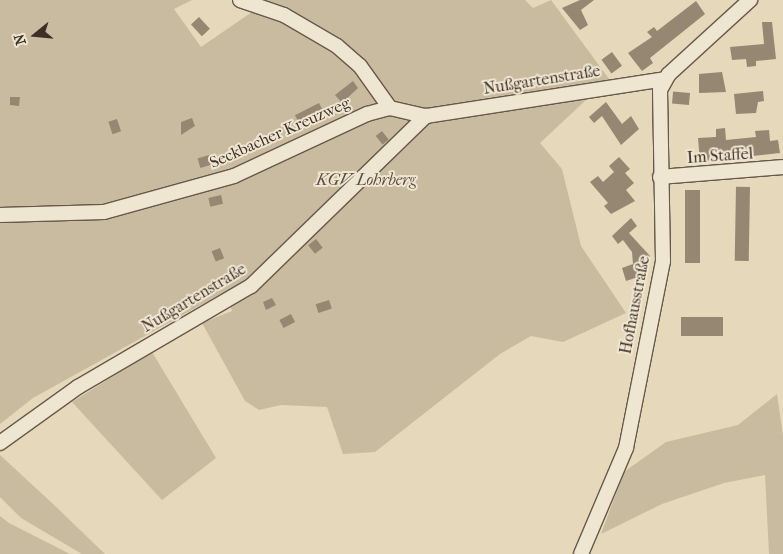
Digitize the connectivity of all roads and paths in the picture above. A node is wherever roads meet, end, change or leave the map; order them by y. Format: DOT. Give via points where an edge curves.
graph roads {
  1 [pos="240,0"];
  2 [pos="750,0"];
  3 [pos="664,79"];
  4 [pos="390,108"];
  5 [pos="426,116"];
  6 [pos="783,167"];
  7 [pos="660,177"];
  8 [pos="0,216"];
  9 [pos="0,442"];
  10 [pos="581,554"];
  1 -- 4 [label="street" via="284,15 337,46 360,66"];
  2 -- 3 [label="street"];
  3 -- 5 [label="street, Nußgartenstraße"];
  3 -- 7 [label="street, Hofhausstraße" via="659,98"];
  4 -- 5 [label="street"];
  4 -- 8 [label="street, Seckbacher Kreuzweg" via="350,121 234,176 180,193 104,212"];
  5 -- 9 [label="street, Nußgartenstraße" via="251,286 78,386"];
  6 -- 7 [label="street, Im Staffel"];
  7 -- 10 [label="street, Hofhausstraße" via="663,255 626,448"];
}
